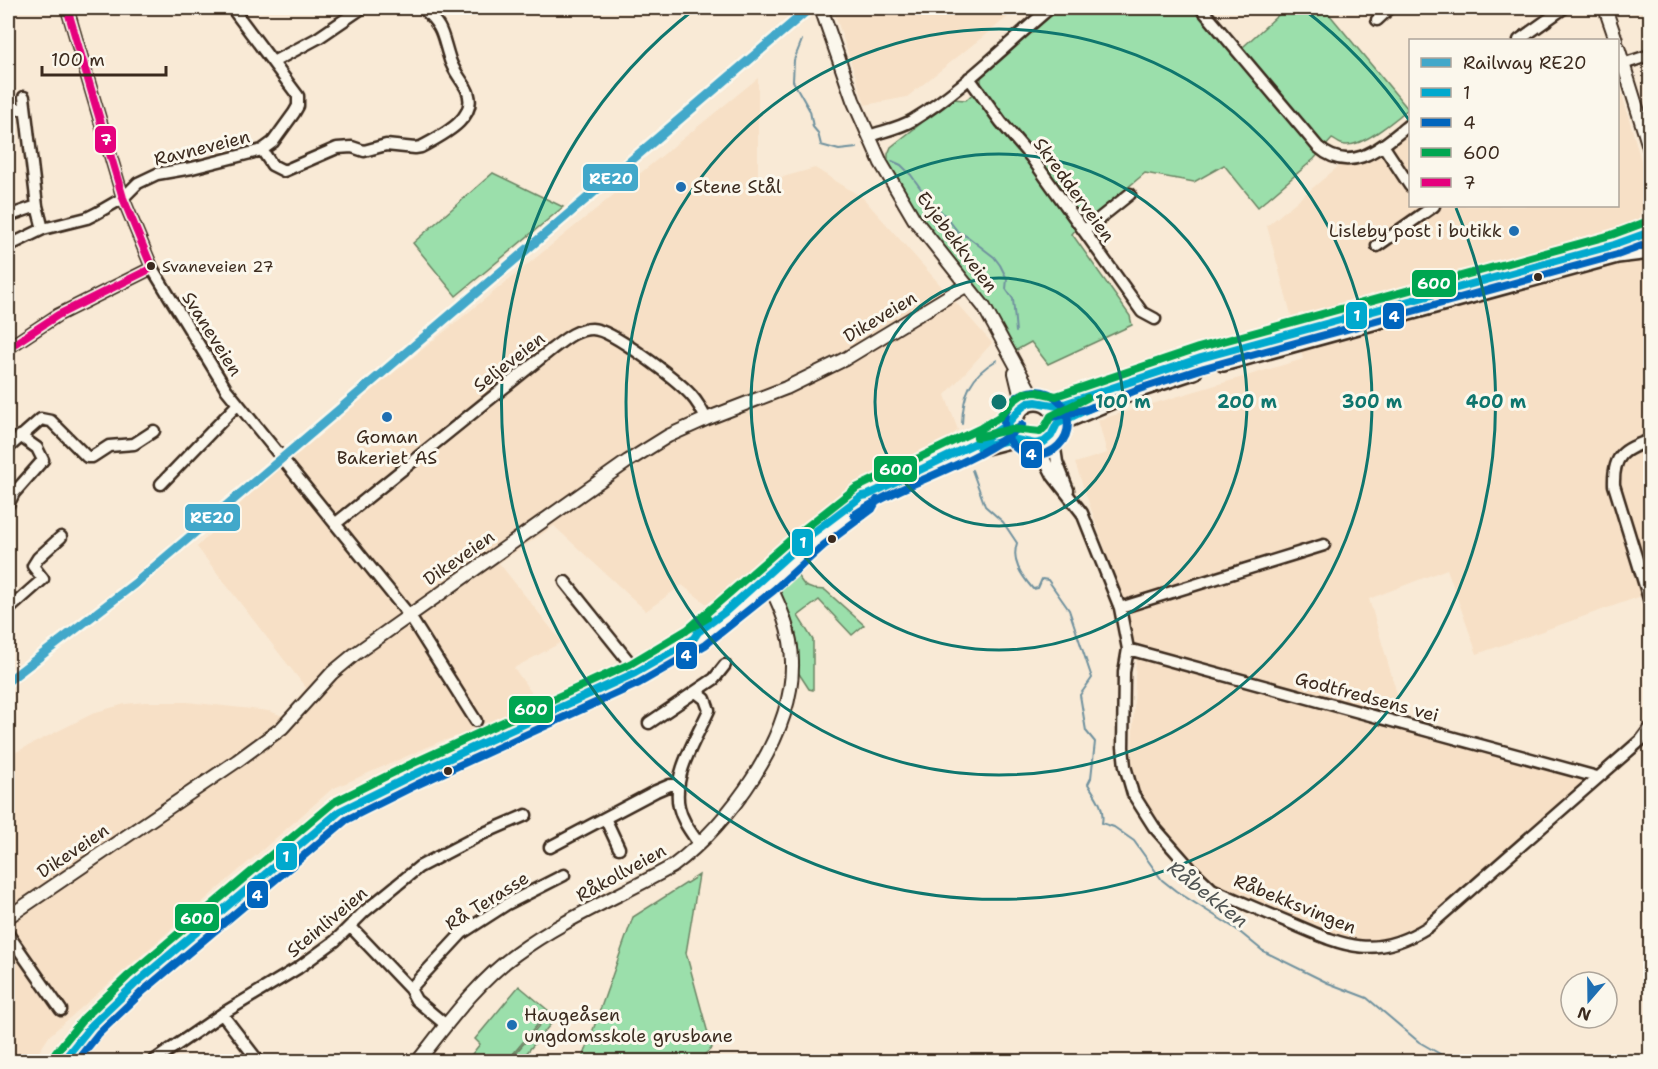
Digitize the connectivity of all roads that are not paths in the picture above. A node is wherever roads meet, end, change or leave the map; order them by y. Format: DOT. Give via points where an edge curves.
graph roads {
  1 [pos="67,8"];
  2 [pos="232,8"];
  3 [pos="362,8"];
  4 [pos="423,8"];
  5 [pos="821,8"];
  6 [pos="1050,8"];
  7 [pos="1201,8"];
  8 [pos="1390,8"];
  9 [pos="1564,8"];
  10 [pos="1605,8"];
  11 [pos="1377,20"];
  12 [pos="1520,39"];
  13 [pos="1616,39"];
  14 [pos="1650,55"];
  15 [pos="273,62"];
  16 [pos="1620,66"];
  17 [pos="969,78"];
  18 [pos="24,97"];
  19 [pos="8,108"];
  20 [pos="25,109"];
  21 [pos="1409,125"];
  22 [pos="869,136"];
  23 [pos="1383,145"];
  24 [pos="262,150"];
  25 [pos="1650,150"];
  26 [pos="1409,184"];
  27 [pos="1130,194"];
  28 [pos="123,198"];
  29 [pos="37,206"];
  30 [pos="1428,207"];
  31 [pos="8,216"];
  32 [pos="43,229"];
  33 [pos="1084,230"];
  34 [pos="1650,232"];
  35 [pos="8,246"];
  36 [pos="1377,246"];
  37 [pos="1650,251"];
  38 [pos="152,268"];
  39 [pos="967,285"];
  40 [pos="1155,319"];
  41 [pos="8,348"];
  42 [pos="1014,363"];
  43 [pos="238,404"];
  44 [pos="1043,404"];
  45 [pos="1018,412"];
  46 [pos="706,419"];
  47 [pos="1055,429"];
  48 [pos="154,431"];
  49 [pos="20,436"];
  50 [pos="1022,439"];
  51 [pos="1650,440"];
  52 [pos="1037,444"];
  53 [pos="8,448"];
  54 [pos="958,452"];
  55 [pos="161,484"];
  56 [pos="1070,496"];
  57 [pos="8,505"];
  58 [pos="335,524"];
  59 [pos="61,537"];
  60 [pos="1324,545"];
  61 [pos="565,582"];
  62 [pos="762,583"];
  63 [pos="1650,603"];
  64 [pos="1120,608"];
  65 [pos="8,610"];
  66 [pos="409,615"];
  67 [pos="1128,649"];
  68 [pos="725,665"];
  69 [pos="635,673"];
  70 [pos="696,692"];
  71 [pos="476,721"];
  72 [pos="649,723"];
  73 [pos="1650,728"];
  74 [pos="1597,777"];
  75 [pos="678,785"];
  76 [pos="526,815"];
  77 [pos="605,818"];
  78 [pos="699,844"];
  79 [pos="550,847"];
  80 [pos="619,848"];
  81 [pos="564,875"];
  82 [pos="8,917"];
  83 [pos="350,926"];
  84 [pos="8,934"];
  85 [pos="410,989"];
  86 [pos="61,1010"];
  87 [pos="222,1014"];
  88 [pos="446,1025"];
  89 [pos="156,1060"];
  90 [pos="63,1062"];
  91 [pos="259,1062"];
  92 [pos="417,1062"];
  1 -- 28 [label="street, Svaneveien"];
  2 -- 15 [label="street, Ravneveien"];
  3 -- 15 [label="street" via="318,39"];
  4 -- 24 [label="street" via="438,23 450,62 468,90 469,109 462,120 421,147 386,145 364,151 337,148 284,171 272,165"];
  5 -- 22 [label="street, Evjebekkveien"];
  6 -- 17 [label="street"];
  7 -- 23 [label="street" via="1326,154 1336,159 1353,159"];
  8 -- 11 [label="street"];
  9 -- 12 [label="street"];
  10 -- 13 [label="street"];
  14 -- 16 [label="street"];
  15 -- 24 [label="street, Ravneveien" via="299,100 273,142"];
  16 -- 25 [label="street"];
  17 -- 22 [label="street" via="911,121"];
  17 -- 33 [label="street, Skredderveien"];
  18 -- 20 [label="street"];
  19 -- 20 [label="street"];
  20 -- 29 [label="street"];
  21 -- 23 [label="street"];
  22 -- 39 [label="street, Evjebekkveien" via="880,163 914,219"];
  23 -- 26 [label="street"];
  24 -- 28 [label="street, Ravneveien" via="157,174 138,183"];
  27 -- 33 [label="street"];
  28 -- 32 [label="street, Ravneveien" via="87,218"];
  28 -- 38 [label="street, Svaneveien"];
  29 -- 31 [label="street"];
  29 -- 32 [label="street"];
  30 -- 36 [label="street"];
  32 -- 35 [label="street, Ravneveien"];
  33 -- 40 [label="street, Skredderveien" via="1142,312"];
  34 -- 44 [label="main road" via="1201,358 1085,399"];
  37 -- 47 [label="main road" via="1617,255 1201,368 1123,395"];
  38 -- 41 [label="street" via="58,315"];
  38 -- 43 [label="street, Svaneveien"];
  39 -- 42 [label="street, Evjebekkveien" via="984,306"];
  39 -- 46 [label="street, Dikeveien" via="845,359 786,388"];
  42 -- 44 [label="street, Evjebekkveien"];
  42 -- 45 [label="street, Evjebekkveien" via="1021,398"];
  43 -- 55 [label="street, Svaneveien"];
  43 -- 58 [label="street, Svaneveien"];
  44 -- 45 [label="main road" via="1028,403"];
  44 -- 47 [label="main road" via="1055,415"];
  45 -- 50 [label="main road" via="1015,425"];
  45 -- 54 [label="main road" via="1004,427"];
  46 -- 58 [label="street, Seljeveien" via="690,394 647,359 609,334 580,330"];
  46 -- 66 [label="street, Dikeveien" via="628,460"];
  47 -- 52 [label="main road" via="1046,442"];
  47 -- 56 [label="street, Råbekksvingen" via="1057,462"];
  48 -- 49 [label="street" via="134,444 109,446 92,457 83,454 51,421 41,419"];
  49 -- 53 [label="street"];
  49 -- 57 [label="street" via="37,448 43,460"];
  50 -- 52 [label="main road"];
  50 -- 54 [label="main road"];
  51 -- 63 [label="street" via="1624,452 1615,464 1614,485"];
  52 -- 56 [label="street, Råbekksvingen" via="1053,476"];
  54 -- 62 [label="main road" via="862,496"];
  56 -- 64 [label="street, Råbekksvingen" via="1090,528"];
  58 -- 66 [label="street, Svaneveien"];
  59 -- 65 [label="street" via="33,567 43,579"];
  60 -- 64 [label="street"];
  61 -- 69 [label="street"];
  62 -- 69 [label="main road" via="694,638"];
  62 -- 78 [label="street, Råkollveien" via="787,628 792,663 784,715 754,776"];
  64 -- 67 [label="street, Råbekksvingen"];
  66 -- 71 [label="street, Svaneveien"];
  66 -- 82 [label="street, Dikeveien" via="332,673 282,728"];
  67 -- 74 [label="street, Godtfredsens vei"];
  67 -- 74 [label="street, Råbekksvingen" via="1124,672 1125,766 1133,794 1154,827 1212,889 1335,942 1385,946 1428,927"];
  68 -- 70 [label="street"];
  69 -- 90 [label="main road" via="340,811 135,984 92,1026"];
  70 -- 72 [label="street"];
  70 -- 75 [label="street" via="705,699 709,711"];
  73 -- 74 [label="street, Råbekksvingen"];
  75 -- 77 [label="street" via="656,791"];
  75 -- 78 [label="street" via="679,807"];
  76 -- 83 [label="street, Steinliveien" via="419,867"];
  77 -- 79 [label="street"];
  77 -- 80 [label="street"];
  78 -- 88 [label="street, Råkollveien" via="673,866 518,952 474,990"];
  81 -- 85 [label="street, Rå Terasse" via="462,933"];
  83 -- 85 [label="street"];
  83 -- 87 [label="street, Steinliveien" via="298,968"];
  84 -- 86 [label="street"];
  85 -- 88 [label="street" via="416,1000"];
  87 -- 89 [label="street, Steinliveien"];
  87 -- 91 [label="street"];
  88 -- 92 [label="street, Råkollveien"];
}
